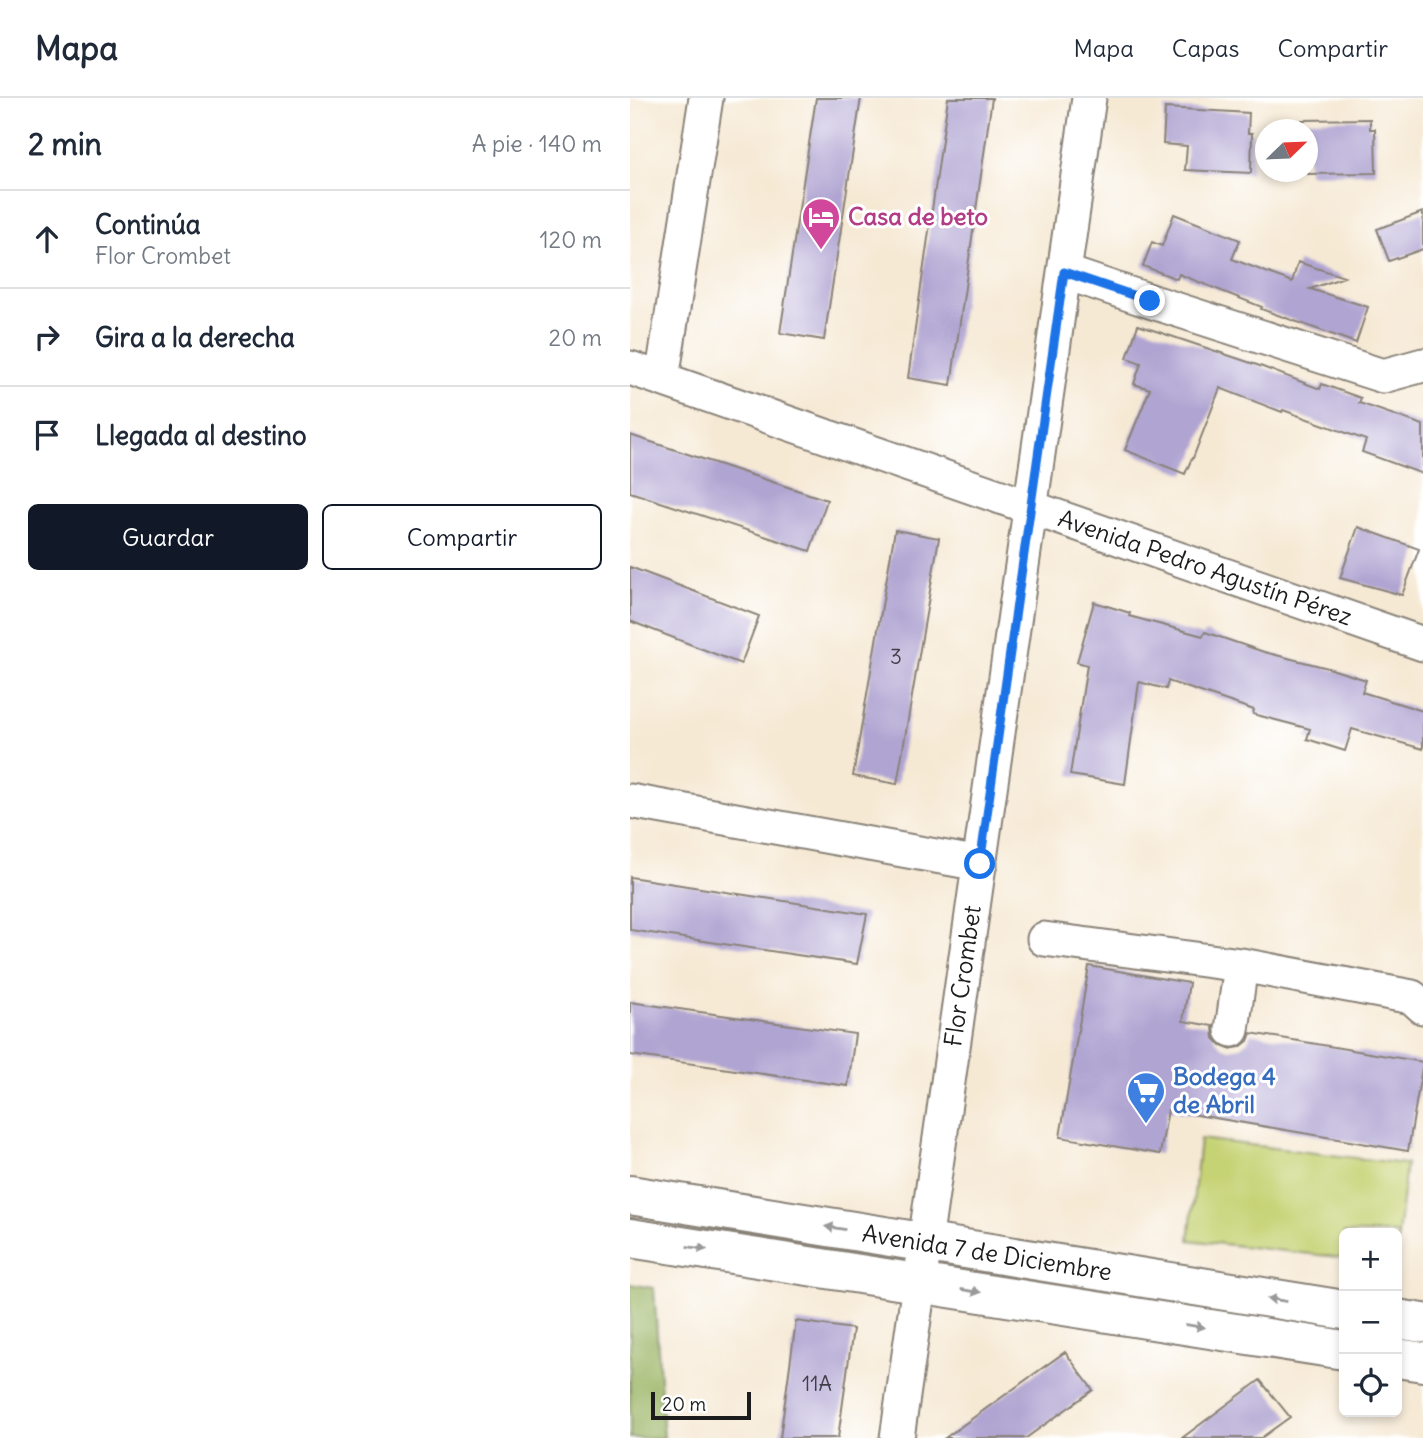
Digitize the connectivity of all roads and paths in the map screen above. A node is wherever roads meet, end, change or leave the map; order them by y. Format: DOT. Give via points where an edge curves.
graph roads {
  1 [pos="706,98"];
  2 [pos="1089,98"];
  3 [pos="1064,272"];
  4 [pos="1423,365"];
  5 [pos="630,368"];
  6 [pos="662,379"];
  7 [pos="1031,508"];
  8 [pos="1423,644"];
  9 [pos="630,801"];
  10 [pos="980,864"];
  11 [pos="1044,939"];
  12 [pos="1241,965"];
  13 [pos="1423,1007"];
  14 [pos="1232,1030"];
  15 [pos="630,1195"];
  16 [pos="630,1238"];
  17 [pos="925,1243"];
  18 [pos="919,1283"];
  19 [pos="1339,1309"];
  20 [pos="1402,1320"];
  21 [pos="1423,1323"];
  22 [pos="1339,1349"];
  23 [pos="1402,1359"];
  24 [pos="1423,1362"];
  25 [pos="897,1438"];
  1 -- 6 [label="street"];
  2 -- 3 [label="street, Flor Crombet"];
  3 -- 4 [label="street" via="1382,376"];
  3 -- 7 [label="street, Flor Crombet"];
  5 -- 6 [label="street, Avenida Pedro Agustín Pérez"];
  6 -- 7 [label="street, Avenida Pedro Agustín Pérez"];
  7 -- 8 [label="street, Avenida Pedro Agustín Pérez"];
  7 -- 10 [label="street, Flor Crombet"];
  9 -- 10 [label="street"];
  10 -- 17 [label="street, Flor Crombet"];
  11 -- 12 [label="street"];
  12 -- 13 [label="street" via="1412,997"];
  12 -- 14 [label="street"];
  17 -- 15 [label="main road, Avenida 7 de Diciembre, one-way"];
  16 -- 18 [label="main road, Avenida 7 de Diciembre, one-way"];
  17 -- 18 [label="street, Flor Crombet"];
  19 -- 17 [label="main road, Avenida 7 de Diciembre, one-way"];
  18 -- 22 [label="main road, Avenida 7 de Diciembre, one-way"];
  18 -- 25 [label="street, Flor Crombet"];
  20 -- 21 [label="main road"];
  23 -- 24 [label="main road"];
}
